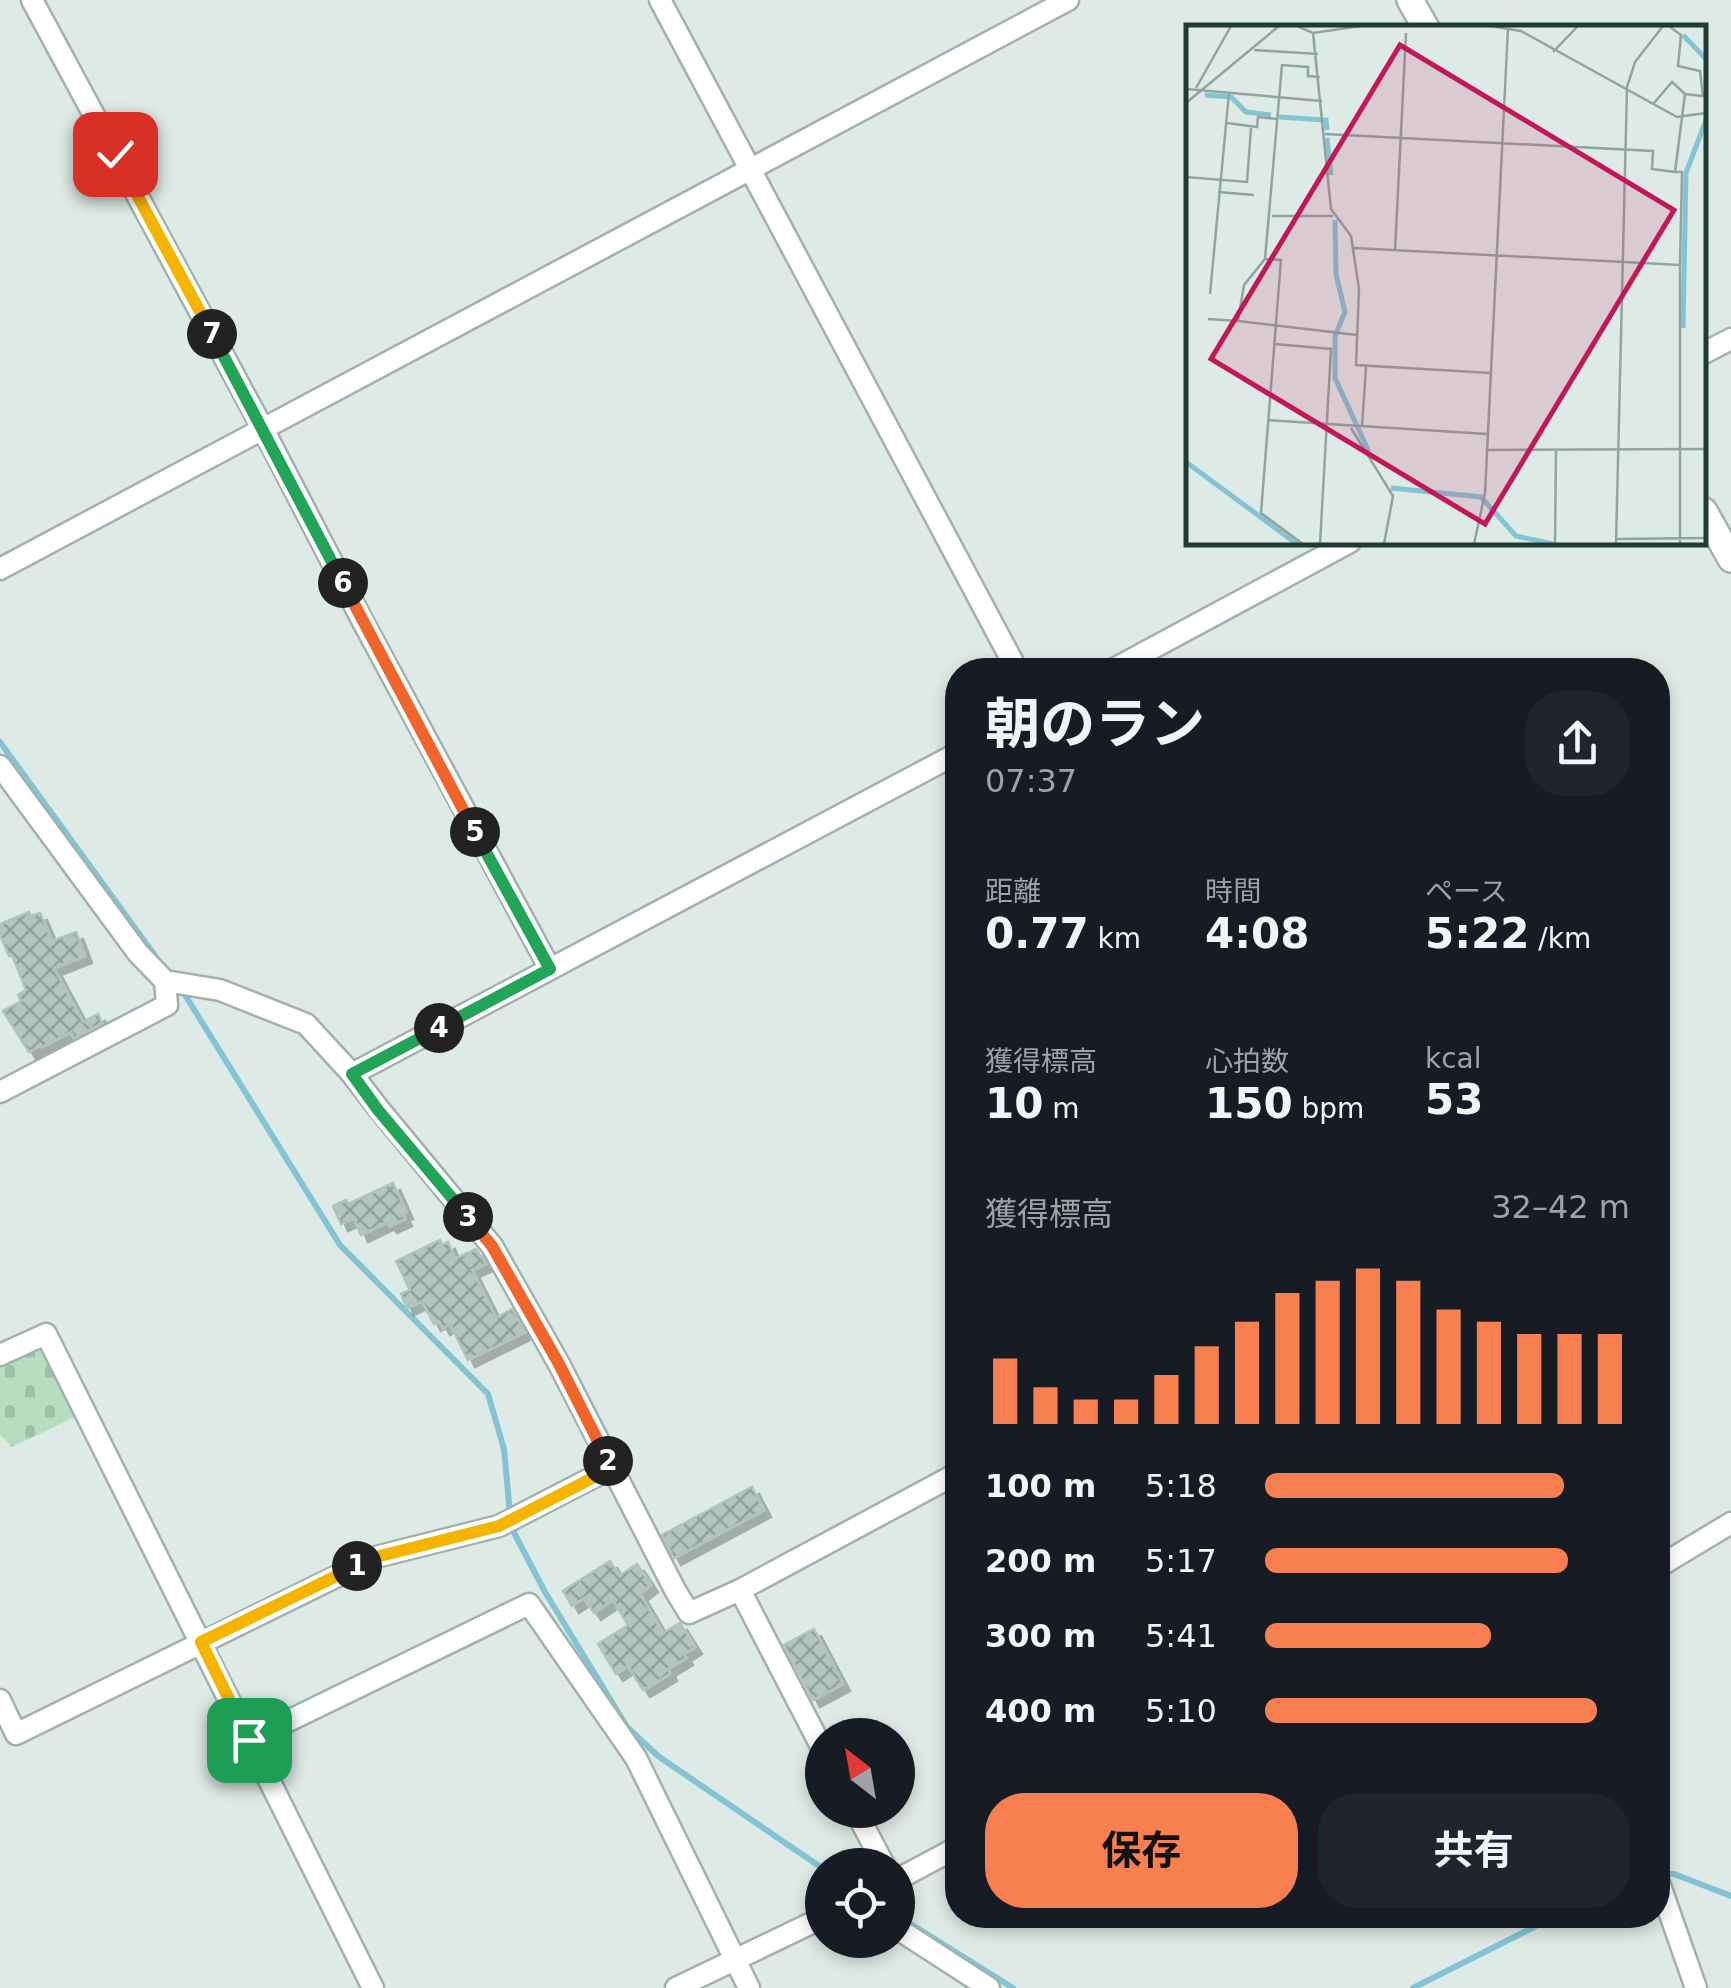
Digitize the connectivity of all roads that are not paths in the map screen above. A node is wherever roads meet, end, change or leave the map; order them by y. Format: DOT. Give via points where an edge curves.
graph roads {
  1 [pos="32,0"];
  2 [pos="660,0"];
  3 [pos="1068,0"];
  4 [pos="1410,0"];
  5 [pos="1424,25"];
  6 [pos="751,170"];
  7 [pos="1731,339"];
  8 [pos="1706,353"];
  9 [pos="264,429"];
  10 [pos="1706,515"];
  11 [pos="1344,545"];
  12 [pos="1731,559"];
  13 [pos="0,569"];
  14 [pos="1010,658"];
  15 [pos="1134,658"];
  16 [pos="945,760"];
  17 [pos="0,766"];
  18 [pos="550,969"];
  19 [pos="165,981"];
  20 [pos="352,1074"];
  21 [pos="0,1092"];
  22 [pos="0,1355"];
  23 [pos="612,1468"];
  24 [pos="945,1480"];
  25 [pos="1731,1523"];
  26 [pos="1670,1560"];
  27 [pos="740,1590"];
  28 [pos="201,1642"];
  29 [pos="0,1700"];
  30 [pos="806,1718"];
  31 [pos="8,1738"];
  32 [pos="249,1740"];
  33 [pos="945,1854"];
  34 [pos="915,1870"];
  35 [pos="1670,1914"];
  36 [pos="805,1926"];
  37 [pos="915,1940"];
  38 [pos="734,1959"];
  39 [pos="373,1988"];
  40 [pos="676,1988"];
  41 [pos="749,1988"];
  42 [pos="989,1988"];
  43 [pos="1696,1988"];
  1 -- 9 [label="street"];
  2 -- 6 [label="street"];
  3 -- 6 [label="street"];
  4 -- 5 [label="street"];
  6 -- 9 [label="street"];
  6 -- 14 [label="street"];
  7 -- 8 [label="street"];
  9 -- 13 [label="street"];
  9 -- 18 [label="street"];
  10 -- 12 [label="street"];
  11 -- 15 [label="street"];
  16 -- 18 [label="street"];
  17 -- 19 [label="street"];
  18 -- 20 [label="street"];
  19 -- 20 [label="street" via="220,990 306,1024"];
  19 -- 21 [label="street" via="167,1006"];
  20 -- 23 [label="street" via="492,1246"];
  22 -- 28 [label="street" via="46,1334"];
  23 -- 27 [label="street" via="690,1612"];
  23 -- 28 [label="street" via="508,1521 376,1557"];
  24 -- 27 [label="street"];
  25 -- 26 [label="street"];
  27 -- 30 [label="street"];
  28 -- 31 [label="street"];
  28 -- 32 [label="street"];
  29 -- 31 [label="street"];
  32 -- 38 [label="street" via="529,1604 636,1758"];
  32 -- 39 [label="street"];
  33 -- 34 [label="street"];
  35 -- 43 [label="street"];
  36 -- 38 [label="street"];
  37 -- 42 [label="street"];
  38 -- 40 [label="street"];
  38 -- 41 [label="street"];
}
